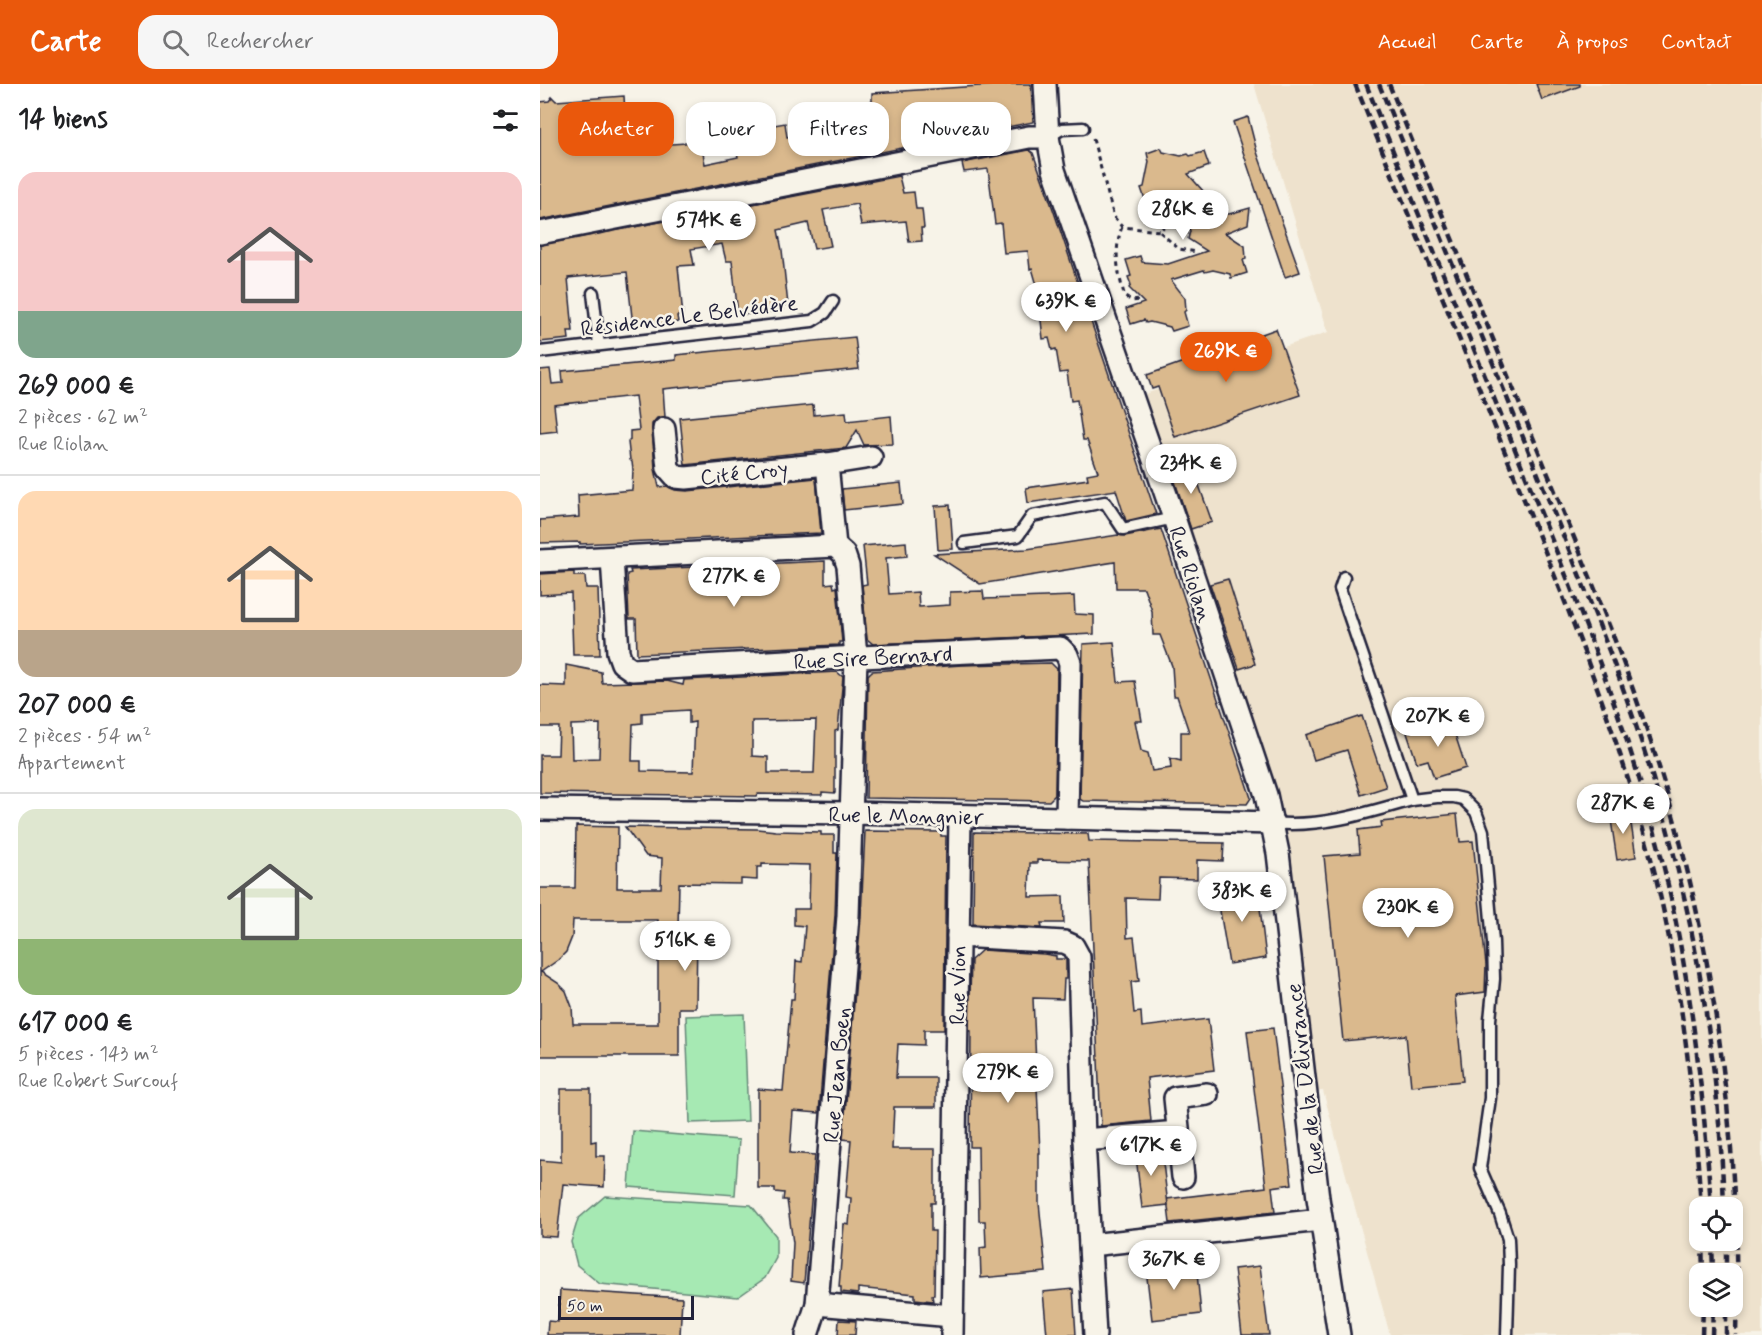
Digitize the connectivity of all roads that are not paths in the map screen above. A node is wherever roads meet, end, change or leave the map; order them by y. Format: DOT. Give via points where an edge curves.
graph roads {
  1 [pos="1045,84"];
  2 [pos="1083,128"];
  3 [pos="1048,137"];
  4 [pos="540,233"];
  5 [pos="593,293"];
  6 [pos="833,301"];
  7 [pos="599,345"];
  8 [pos="540,352"];
  9 [pos="664,429"];
  10 [pos="871,457"];
  11 [pos="826,464"];
  12 [pos="1174,518"];
  13 [pos="964,543"];
  14 [pos="835,546"];
  15 [pos="612,558"];
  16 [pos="540,561"];
  17 [pos="1344,578"];
  18 [pos="856,657"];
  19 [pos="1412,800"];
  20 [pos="540,809"];
  21 [pos="851,813"];
  22 [pos="960,816"];
  23 [pos="1067,818"];
  24 [pos="1273,822"];
  25 [pos="958,936"];
  26 [pos="1207,1094"];
  27 [pos="1178,1132"];
  28 [pos="1084,1140"];
  29 [pos="1183,1177"];
  30 [pos="1321,1220"];
  31 [pos="1090,1245"];
  32 [pos="817,1304"];
  33 [pos="952,1326"];
  34 [pos="807,1335"];
  35 [pos="1095,1335"];
  36 [pos="1339,1335"];
  37 [pos="1507,1335"];
  1 -- 3 [label="street, Rue Riolan"];
  2 -- 3 [label="lane" via="1062,129"];
  3 -- 4 [label="street" via="1029,137"];
  3 -- 12 [label="street, Rue Riolan" via="1054,170"];
  5 -- 7 [label="lane"];
  6 -- 7 [label="lane, Résidence Le Belvédère" via="825,313 812,321"];
  7 -- 8 [label="lane, Résidence Le Belvédère"];
  9 -- 11 [label="street, Cité Croy" via="668,468 676,477"];
  10 -- 11 [label="street, Cité Croy"];
  11 -- 14 [label="street"];
  12 -- 13 [label="lane" via="1123,529 1105,502 1032,516 1018,536"];
  12 -- 24 [label="street, Rue Riolan"];
  14 -- 15 [label="street"];
  14 -- 18 [label="street, Rue Jean Boen" via="844,554 848,566"];
  15 -- 16 [label="street"];
  15 -- 18 [label="street, Rue Sire Bernard" via="618,652 622,663 632,670"];
  17 -- 19 [label="lane" via="1340,589"];
  18 -- 21 [label="street, Rue Jean Boen"];
  18 -- 23 [label="street, Rue Sire Bernard" via="1060,648 1070,663"];
  19 -- 24 [label="lane" via="1364,814 1297,824"];
  19 -- 37 [label="lane" via="1454,796 1463,799 1476,812 1482,831 1494,979 1490,1098 1480,1168 1508,1239"];
  20 -- 21 [label="street, Rue le Mongnier"];
  21 -- 22 [label="street, Rue le Mongnier"];
  21 -- 32 [label="street, Rue Jean Boen" via="841,1028"];
  22 -- 23 [label="street, Rue le Mongnier"];
  22 -- 25 [label="street, Rue Vion"];
  23 -- 24 [label="street, Rue le Mongnier"];
  24 -- 30 [label="street, Rue de la Délivrance"];
  25 -- 28 [label="street" via="1064,942 1073,946 1079,957"];
  25 -- 33 [label="street, Rue Vion"];
  26 -- 27 [label="street" via="1175,1098"];
  27 -- 28 [label="street"];
  27 -- 29 [label="street"];
  28 -- 31 [label="street"];
  30 -- 31 [label="street"];
  30 -- 36 [label="street, Rue de la Délivrance"];
  31 -- 35 [label="street"];
  32 -- 33 [label="street"];
  32 -- 34 [label="street, Rue Jean Boen"];
}
